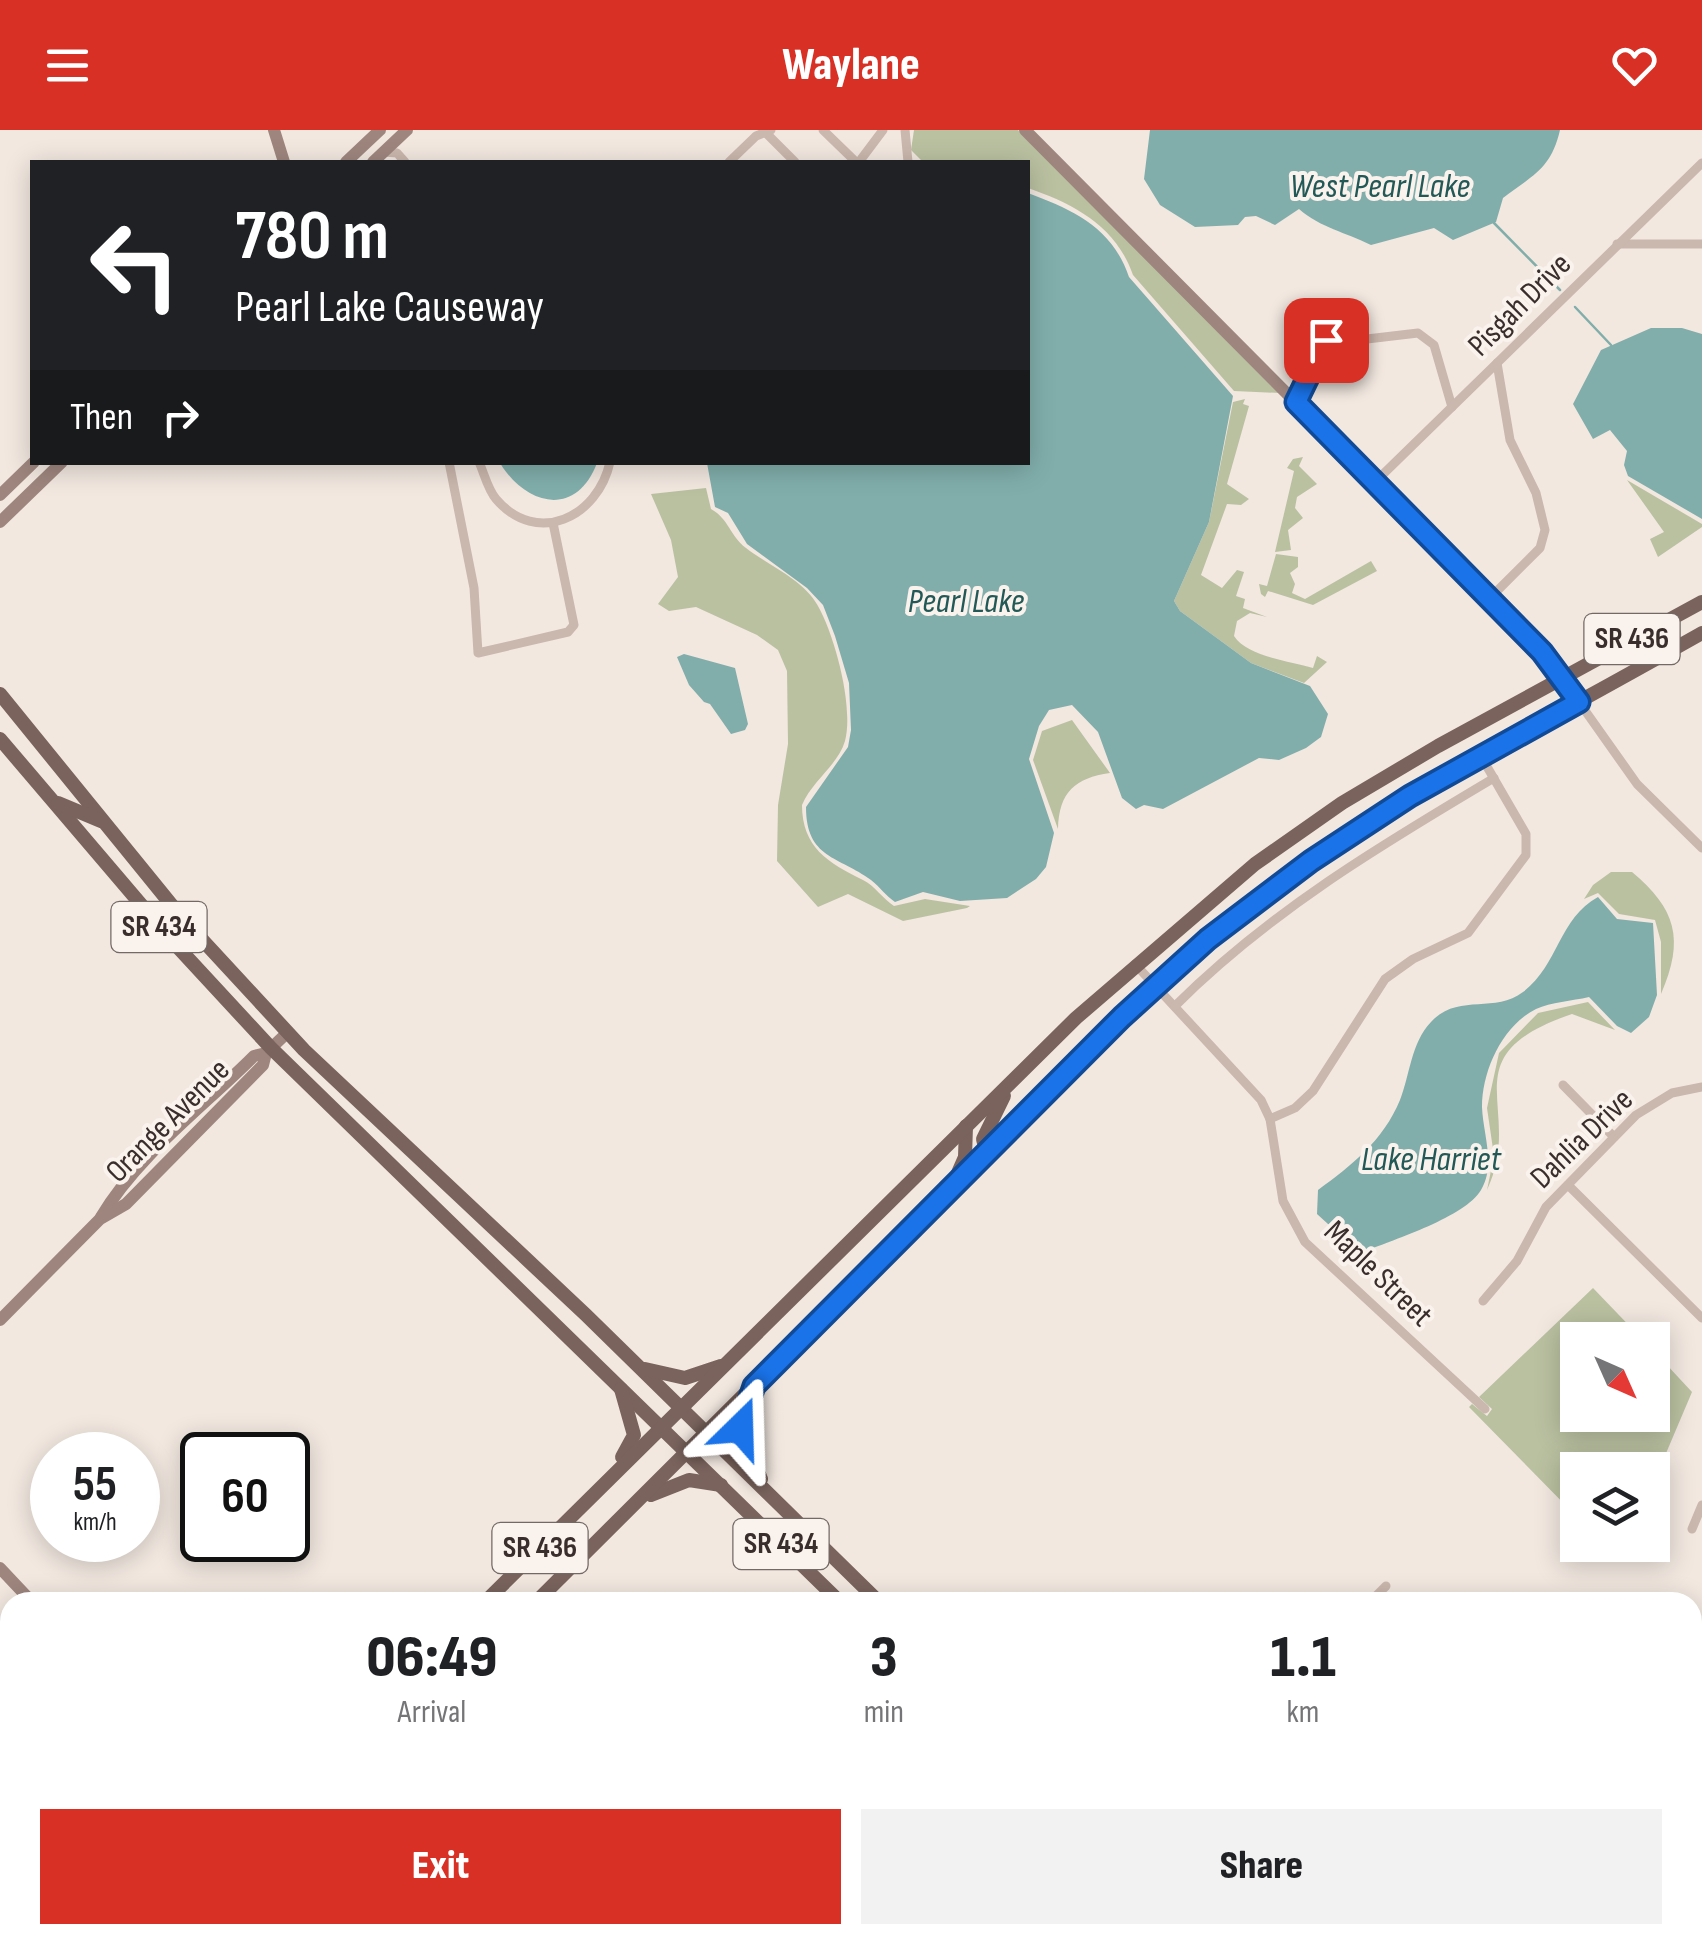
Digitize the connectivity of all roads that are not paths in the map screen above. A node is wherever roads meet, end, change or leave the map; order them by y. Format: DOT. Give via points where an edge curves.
graph roads {
  1 [pos="274,130"];
  2 [pos="407,130"];
  3 [pos="823,130"];
  4 [pos="883,130"];
  5 [pos="906,130"];
  6 [pos="1025,130"];
  7 [pos="769,132"];
  8 [pos="375,135"];
  9 [pos="380,159"];
  10 [pos="283,160"];
  11 [pos="348,160"];
  12 [pos="404,160"];
  13 [pos="734,160"];
  14 [pos="793,160"];
  15 [pos="855,160"];
  16 [pos="859,160"];
  17 [pos="908,160"];
  18 [pos="1702,163"];
  19 [pos="1617,244"];
  20 [pos="1702,244"];
  21 [pos="1497,363"];
  22 [pos="1296,402"];
  23 [pos="1452,407"];
  24 [pos="31,465"];
  25 [pos="59,465"];
  26 [pos="450,465"];
  27 [pos="480,465"];
  28 [pos="609,465"];
  29 [pos="1374,483"];
  30 [pos="0,495"];
  31 [pos="0,522"];
  32 [pos="554,527"];
  33 [pos="1490,598"];
  34 [pos="1702,602"];
  35 [pos="1702,633"];
  36 [pos="1562,676"];
  37 [pos="0,694"];
  38 [pos="1579,702"];
  39 [pos="0,739"];
  40 [pos="1482,758"];
  41 [pos="1494,778"];
  42 [pos="53,801"];
  43 [pos="101,821"];
  44 [pos="80,832"];
  45 [pos="1702,848"];
  46 [pos="130,856"];
  47 [pos="1135,964"];
  48 [pos="1156,986"];
  49 [pos="1175,1006"];
  50 [pos="288,1032"];
  51 [pos="268,1050"];
  52 [pos="1014,1078"];
  53 [pos="1563,1085"];
  54 [pos="1702,1087"];
  55 [pos="1270,1119"];
  56 [pos="966,1126"];
  57 [pos="1614,1137"];
  58 [pos="987,1155"];
  59 [pos="1568,1185"];
  60 [pos="950,1192"];
  61 [pos="427,1196"];
  62 [pos="485,1219"];
  63 [pos="1483,1301"];
  64 [pos="1702,1318"];
  65 [pos="0,1320"];
  66 [pos="726,1364"];
  67 [pos="640,1366"];
  68 [pos="619,1384"];
  69 [pos="754,1386"];
  70 [pos="682,1408"];
  71 [pos="1486,1409"];
  72 [pos="663,1426"];
  73 [pos="707,1432"];
  74 [pos="688,1451"];
  75 [pos="723,1486"];
  76 [pos="766,1489"];
  77 [pos="594,1493"];
  78 [pos="637,1502"];
  79 [pos="1702,1506"];
  80 [pos="1692,1529"];
  81 [pos="0,1568"];
  82 [pos="1386,1586"];
  83 [pos="23,1592"];
  84 [pos="495,1592"];
  85 [pos="546,1592"];
  86 [pos="831,1592"];
  87 [pos="869,1592"];
  88 [pos="1380,1592"];
  1 -- 10 [label="street"];
  2 -- 9 [label="street"];
  3 -- 15 [label="street"];
  4 -- 16 [label="street"];
  5 -- 17 [label="street"];
  6 -- 22 [label="street"];
  7 -- 13 [label="street"];
  7 -- 14 [label="street"];
  8 -- 9 [label="street"];
  8 -- 11 [label="street"];
  9 -- 12 [label="street" via="397,153"];
  18 -- 19 [label="street, Pisgah Drive"];
  19 -- 20 [label="street"];
  19 -- 21 [label="street, Pisgah Drive"];
  21 -- 23 [label="street, Pisgah Drive"];
  21 -- 33 [label="street" via="1510,440 1546,530 1540,548"];
  22 -- 23 [label="street" via="1326,340 1418,333 1434,345"];
  22 -- 29 [label="street"];
  23 -- 29 [label="street, Pisgah Drive"];
  24 -- 30 [label="street"];
  25 -- 31 [label="street"];
  26 -- 32 [label="street" via="474,588 478,653 568,632 574,624"];
  27 -- 32 [label="street" via="495,499 523,518"];
  28 -- 32 [label="street" via="604,489"];
  29 -- 33 [label="street"];
  33 -- 36 [label="street"];
  34 -- 36 [label="main road, SR 436"];
  35 -- 38 [label="main road, SR 436"];
  36 -- 38 [label="street"];
  36 -- 47 [label="main road, SR 436" via="1342,803 1255,864"];
  37 -- 43 [label="main road, SR 434"];
  38 -- 40 [label="main road, SR 436"];
  38 -- 45 [label="street" via="1637,784"];
  39 -- 42 [label="main road, SR 434"];
  40 -- 41 [label="street"];
  40 -- 48 [label="main road, SR 436" via="1311,861"];
  41 -- 49 [label="street" via="1331,878"];
  41 -- 55 [label="street" via="1526,834 1526,855 1468,933 1385,979 1313,1092"];
  42 -- 43 [label="main road"];
  42 -- 44 [label="main road, SR 434"];
  43 -- 46 [label="main road, SR 434"];
  44 -- 46 [label="main road"];
  44 -- 51 [label="main road, SR 434"];
  46 -- 50 [label="main road, SR 434"];
  47 -- 48 [label="street, Maple Street"];
  47 -- 52 [label="main road, SR 436"];
  48 -- 49 [label="street, Maple Street"];
  48 -- 58 [label="main road, SR 436"];
  49 -- 55 [label="street, Maple Street" via="1247,1080"];
  50 -- 51 [label="street, Orange Avenue"];
  50 -- 62 [label="main road, SR 434"];
  51 -- 61 [label="main road, SR 434"];
  51 -- 65 [label="street, Orange Avenue" via="170,1138"];
  52 -- 56 [label="main road, SR 436"];
  52 -- 58 [label="main road" via="989,1122"];
  53 -- 57 [label="street"];
  54 -- 57 [label="street, Dahlia Drive" via="1652,1103"];
  55 -- 71 [label="street, Maple Street" via="1283,1201 1305,1242"];
  56 -- 60 [label="main road" via="965,1157"];
  56 -- 66 [label="main road, SR 436"];
  57 -- 59 [label="street, Dahlia Drive"];
  58 -- 60 [label="main road, SR 436"];
  59 -- 63 [label="street, Dahlia Drive"];
  59 -- 64 [label="street"];
  60 -- 69 [label="main road, SR 436"];
  61 -- 62 [label="main road"];
  61 -- 68 [label="main road, SR 434"];
  62 -- 67 [label="main road, SR 434"];
  66 -- 67 [label="main road" via="685,1378"];
  66 -- 70 [label="main road, SR 436"];
  67 -- 70 [label="main road, SR 434"];
  68 -- 72 [label="main road, SR 434"];
  68 -- 77 [label="main road" via="634,1435"];
  69 -- 73 [label="main road, SR 436"];
  69 -- 76 [label="main road" via="740,1428"];
  70 -- 72 [label="main road, SR 436"];
  70 -- 73 [label="main road, SR 434"];
  72 -- 74 [label="main road, SR 434"];
  72 -- 77 [label="main road, SR 436"];
  73 -- 74 [label="main road, SR 436"];
  73 -- 76 [label="main road, SR 434"];
  74 -- 75 [label="main road, SR 434"];
  74 -- 78 [label="main road, SR 436"];
  75 -- 78 [label="main road" via="690,1480"];
  75 -- 86 [label="main road, SR 434"];
  76 -- 87 [label="main road, SR 434"];
  77 -- 84 [label="main road, SR 436"];
  78 -- 85 [label="main road, SR 436"];
  79 -- 80 [label="street"];
  81 -- 83 [label="street"];
  82 -- 88 [label="street"];
}
